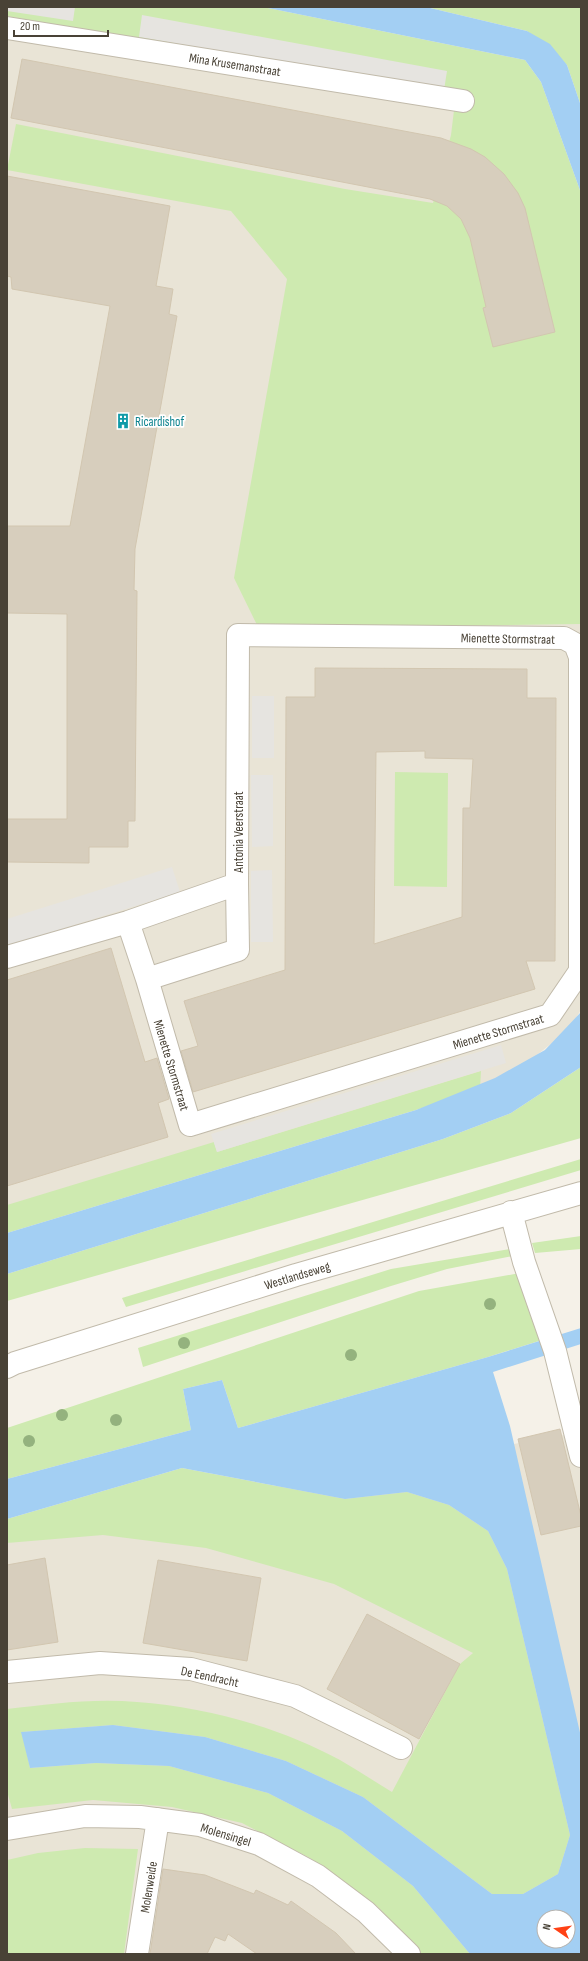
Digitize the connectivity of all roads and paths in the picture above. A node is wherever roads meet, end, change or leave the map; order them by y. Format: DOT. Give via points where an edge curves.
graph roads {
  1 [pos="7,28"];
  2 [pos="463,101"];
  3 [pos="238,635"];
  4 [pos="238,884"];
  5 [pos="128,922"];
  6 [pos="7,957"];
  7 [pos="147,979"];
  8 [pos="581,1193"];
  9 [pos="511,1212"];
  10 [pos="10,1365"];
  11 [pos="581,1456"];
  12 [pos="7,1672"];
  13 [pos="401,1748"];
  14 [pos="158,1820"];
  15 [pos="7,1829"];
  16 [pos="137,1954"];
  17 [pos="409,1954"];
  1 -- 2 [label="street, Mina Krusemanstraat"];
  3 -- 4 [label="street, Antonia Veerstraat"];
  3 -- 7 [label="street, Mienette Stormstraat" via="564,638 575,644 580,657 580,971 550,1015 190,1125"];
  4 -- 5 [label="street, Antonia Veerstraat"];
  4 -- 7 [label="street" via="238,950"];
  5 -- 6 [label="street, Antonia Veerstraat"];
  5 -- 7 [label="street, Mienette Stormstraat"];
  8 -- 9 [label="street, Westlandseweg"];
  9 -- 10 [label="street, Westlandseweg" via="296,1274"];
  9 -- 11 [label="street" via="524,1262 552,1344"];
  12 -- 13 [label="street, De Eendracht" via="100,1663 191,1669 295,1696"];
  14 -- 15 [label="street, Molensingel" via="140,1817 85,1816"];
  14 -- 16 [label="street, Molenweide"];
  14 -- 17 [label="street, Molensingel" via="200,1826 259,1844 318,1876 366,1912"];
}
